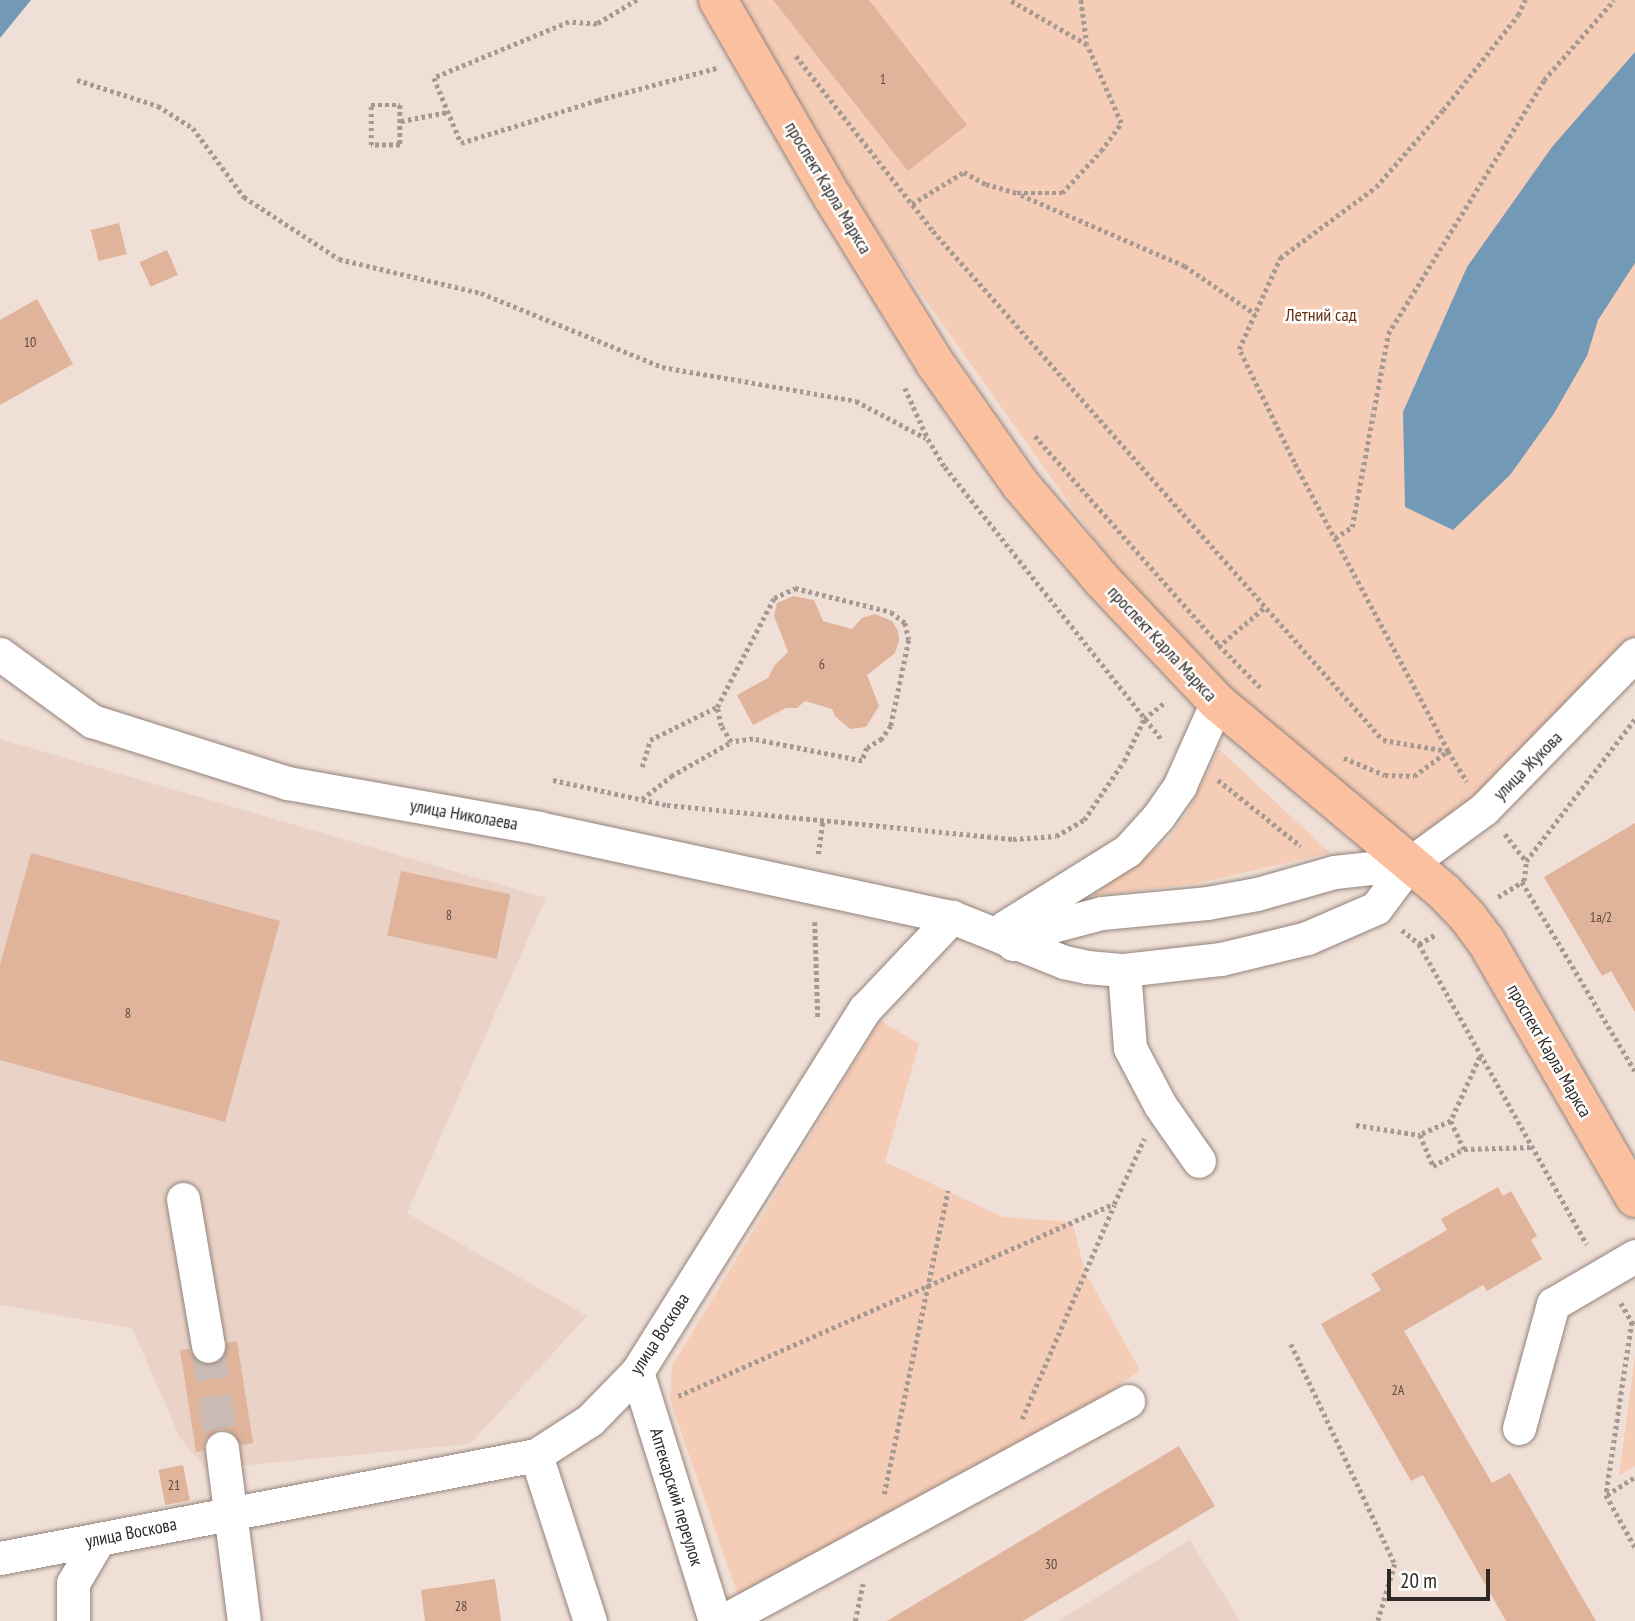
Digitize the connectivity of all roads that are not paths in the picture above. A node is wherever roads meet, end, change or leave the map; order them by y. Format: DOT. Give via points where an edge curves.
graph roads {
  1 [pos="718,0"];
  2 [pos="0,654"];
  3 [pos="1632,667"];
  4 [pos="1217,702"];
  5 [pos="1409,864"];
  6 [pos="1466,916"];
  7 [pos="953,917"];
  8 [pos="1003,939"];
  9 [pos="1124,970"];
  10 [pos="1199,1161"];
  11 [pos="1635,1164"];
  12 [pos="1635,1198"];
  13 [pos="183,1199"];
  14 [pos="1635,1256"];
  15 [pos="208,1346"];
  16 [pos="637,1372"];
  17 [pos="1128,1401"];
  18 [pos="1519,1428"];
  19 [pos="222,1448"];
  20 [pos="536,1455"];
  21 [pos="232,1514"];
  22 [pos="99,1539"];
  23 [pos="0,1558"];
  24 [pos="73,1621"];
  25 [pos="244,1621"];
  26 [pos="590,1621"];
  27 [pos="715,1621"];
  28 [pos="723,1621"];
  1 -- 4 [label="main road, проспект Карла Маркса" via="731,54 833,198 935,363 1020,484 1102,580"];
  2 -- 7 [label="street, улица Николаева" via="92,721 287,783 539,828"];
  3 -- 5 [label="street, улица Жукова" via="1484,809"];
  4 -- 5 [label="main road, проспект Карла Маркса"];
  4 -- 8 [label="street" via="1180,785 1158,817 1128,850"];
  5 -- 6 [label="main road, проспект Карла Маркса"];
  5 -- 8 [label="street" via="1334,872 1207,903 1102,913"];
  5 -- 9 [label="street, улица Николаева" via="1376,908 1334,929 1221,959"];
  6 -- 11 [label="main road" via="1502,940"];
  6 -- 12 [label="main road, проспект Карла Маркса" via="1486,941"];
  7 -- 8 [label="street, улица Николаева"];
  7 -- 16 [label="street, улица Воскова" via="865,1009"];
  8 -- 9 [label="street, улица Николаева" via="1087,967"];
  9 -- 10 [label="street" via="1130,1048 1160,1105"];
  13 -- 15 [label="street"];
  14 -- 18 [label="street" via="1553,1304"];
  16 -- 20 [label="street, улица Воскова" via="590,1420"];
  16 -- 27 [label="street, Аптекарский переулок"];
  17 -- 28 [label="street"];
  19 -- 21 [label="street"];
  20 -- 21 [label="street, улица Воскова"];
  20 -- 26 [label="street"];
  21 -- 22 [label="street, улица Воскова"];
  21 -- 25 [label="street"];
  22 -- 23 [label="street, улица Воскова"];
  22 -- 24 [label="street" via="72,1583"];
}
